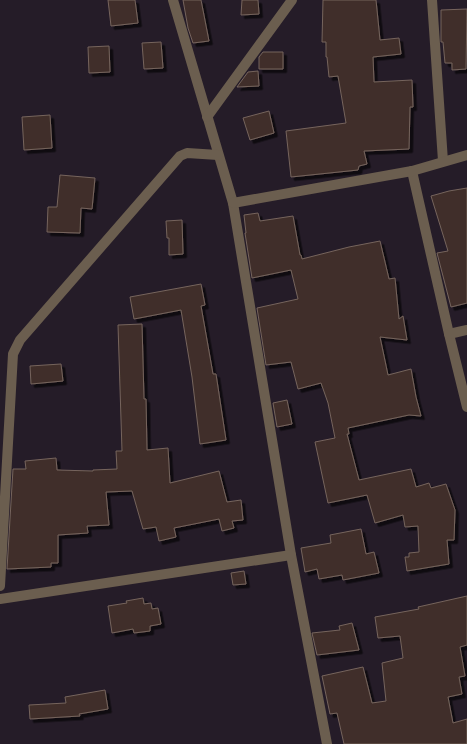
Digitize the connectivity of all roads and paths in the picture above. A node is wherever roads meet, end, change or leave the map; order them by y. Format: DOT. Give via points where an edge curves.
graph roads {
  1 [pos="173,0"];
  2 [pos="292,0"];
  3 [pos="432,0"];
  4 [pos="207,117"];
  5 [pos="467,154"];
  6 [pos="218,155"];
  7 [pos="443,161"];
  8 [pos="412,171"];
  9 [pos="233,203"];
  10 [pos="467,330"];
  11 [pos="449,334"];
  12 [pos="467,407"];
  13 [pos="292,555"];
  14 [pos="0,586"];
  15 [pos="0,598"];
  16 [pos="327,744"];
  1 -- 4 [label="street"];
  2 -- 4 [label="street"];
  3 -- 7 [label="street"];
  4 -- 6 [label="street"];
  5 -- 7 [label="street"];
  6 -- 9 [label="street"];
  6 -- 14 [label="street" via="187,153 180,156 20,340 13,354"];
  7 -- 8 [label="street"];
  8 -- 9 [label="street"];
  8 -- 11 [label="street"];
  9 -- 13 [label="street"];
  10 -- 11 [label="street"];
  11 -- 12 [label="street"];
  13 -- 15 [label="street"];
  13 -- 16 [label="street"];
}
